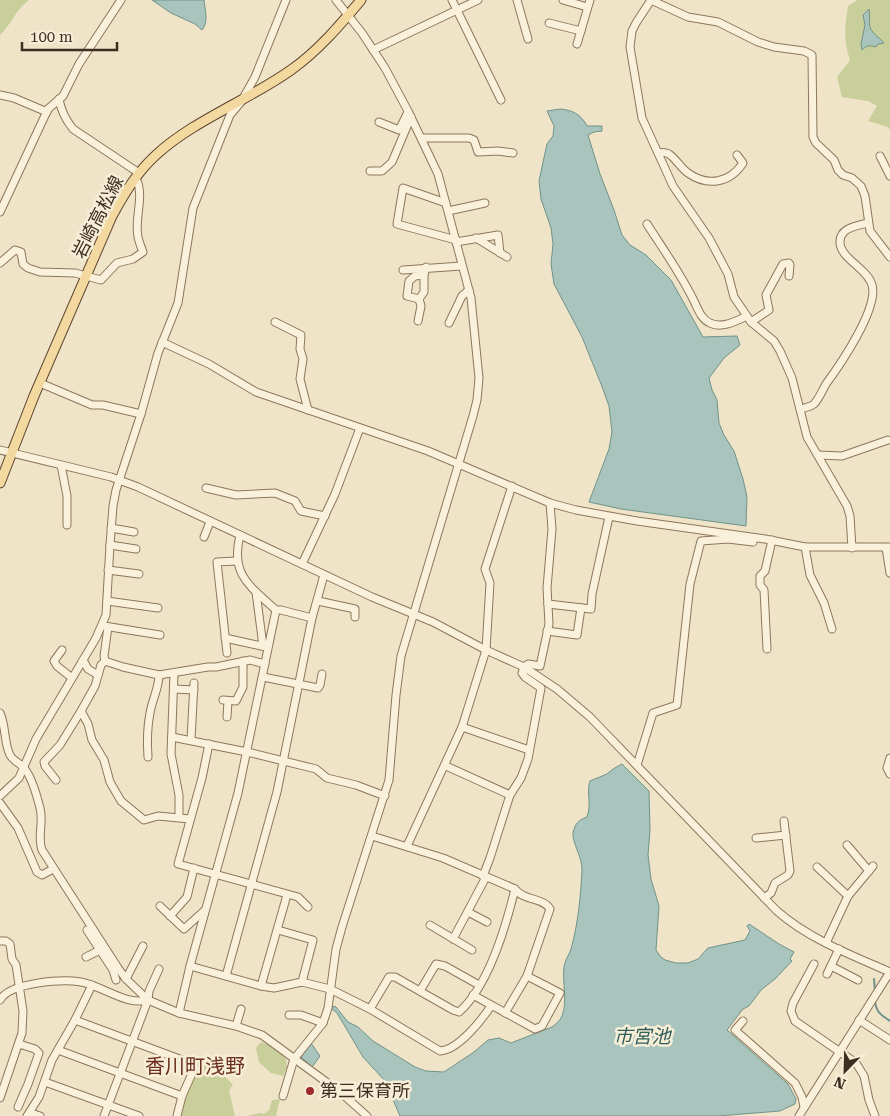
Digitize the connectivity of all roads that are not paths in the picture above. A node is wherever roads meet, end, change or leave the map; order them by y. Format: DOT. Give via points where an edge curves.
graph roads {
  1 [pos="121,0"];
  2 [pos="286,0"];
  3 [pos="336,0"];
  4 [pos="361,0"];
  5 [pos="452,0"];
  6 [pos="478,0"];
  7 [pos="517,0"];
  8 [pos="563,0"];
  9 [pos="588,4"];
  10 [pos="457,10"];
  11 [pos="348,15"];
  12 [pos="549,24"];
  13 [pos="581,31"];
  14 [pos="528,39"];
  15 [pos="577,44"];
  16 [pos="373,50"];
  17 [pos="0,95"];
  18 [pos="59,99"];
  19 [pos="501,100"];
  20 [pos="241,102"];
  21 [pos="47,112"];
  22 [pos="410,114"];
  23 [pos="379,122"];
  24 [pos="422,138"];
  25 [pos="513,153"];
  26 [pos="658,153"];
  27 [pos="737,155"];
  28 [pos="880,156"];
  29 [pos="370,171"];
  30 [pos="137,175"];
  31 [pos="890,176"];
  32 [pos="485,203"];
  33 [pos="447,207"];
  34 [pos="0,212"];
  35 [pos="868,223"];
  36 [pos="647,224"];
  37 [pos="476,238"];
  38 [pos="456,241"];
  39 [pos="890,257"];
  40 [pos="0,263"];
  41 [pos="462,266"];
  42 [pos="403,270"];
  43 [pos="425,271"];
  44 [pos="789,276"];
  45 [pos="86,277"];
  46 [pos="469,290"];
  47 [pos="419,299"];
  48 [pos="749,319"];
  49 [pos="418,321"];
  50 [pos="275,322"];
  51 [pos="449,323"];
  52 [pos="162,342"];
  53 [pos="40,383"];
  54 [pos="800,409"];
  55 [pos="308,410"];
  56 [pos="141,414"];
  57 [pos="360,428"];
  58 [pos="888,440"];
  59 [pos="0,450"];
  60 [pos="11,453"];
  61 [pos="818,455"];
  62 [pos="459,463"];
  63 [pos="62,465"];
  64 [pos="120,480"];
  65 [pos="0,483"];
  66 [pos="512,486"];
  67 [pos="206,488"];
  68 [pos="550,503"];
  69 [pos="325,516"];
  70 [pos="609,517"];
  71 [pos="210,522"];
  72 [pos="67,525"];
  73 [pos="111,528"];
  74 [pos="134,532"];
  75 [pos="240,536"];
  76 [pos="204,537"];
  77 [pos="768,540"];
  78 [pos="110,545"];
  79 [pos="805,547"];
  80 [pos="888,547"];
  81 [pos="852,548"];
  82 [pos="136,549"];
  83 [pos="237,561"];
  84 [pos="302,564"];
  85 [pos="108,570"];
  86 [pos="890,573"];
  87 [pos="139,574"];
  88 [pos="324,575"];
  89 [pos="256,591"];
  90 [pos="107,600"];
  91 [pos="318,601"];
  92 [pos="548,604"];
  93 [pos="158,608"];
  94 [pos="581,608"];
  95 [pos="276,610"];
  96 [pos="413,613"];
  97 [pos="355,616"];
  98 [pos="312,618"];
  99 [pos="105,626"];
  100 [pos="832,629"];
  101 [pos="547,631"];
  102 [pos="160,635"];
  103 [pos="225,638"];
  104 [pos="266,647"];
  105 [pos="766,649"];
  106 [pos="62,650"];
  107 [pos="486,650"];
  108 [pos="227,653"];
  109 [pos="83,660"];
  110 [pos="105,661"];
  111 [pos="243,661"];
  112 [pos="266,664"];
  113 [pos="524,667"];
  114 [pos="174,673"];
  115 [pos="322,674"];
  116 [pos="98,675"];
  117 [pos="159,675"];
  118 [pos="263,677"];
  119 [pos="72,678"];
  120 [pos="299,685"];
  121 [pos="174,689"];
  122 [pos="81,711"];
  123 [pos="0,713"];
  124 [pos="226,717"];
  125 [pos="462,727"];
  126 [pos="172,737"];
  127 [pos="191,740"];
  128 [pos="209,744"];
  129 [pos="529,750"];
  130 [pos="247,752"];
  131 [pos="148,757"];
  132 [pos="890,758"];
  133 [pos="283,761"];
  134 [pos="637,765"];
  135 [pos="446,766"];
  136 [pos="24,768"];
  137 [pos="890,774"];
  138 [pos="56,780"];
  139 [pos="510,795"];
  140 [pos="0,796"];
  141 [pos="385,796"];
  142 [pos="0,803"];
  143 [pos="179,817"];
  144 [pos="190,819"];
  145 [pos="784,821"];
  146 [pos="786,835"];
  147 [pos="372,836"];
  148 [pos="756,838"];
  149 [pos="847,845"];
  150 [pos="406,846"];
  151 [pos="817,867"];
  152 [pos="194,868"];
  153 [pos="53,869"];
  154 [pos="215,875"];
  155 [pos="484,877"];
  156 [pos="252,885"];
  157 [pos="64,886"];
  158 [pos="516,889"];
  159 [pos="287,895"];
  160 [pos="848,896"];
  161 [pos="764,898"];
  162 [pos="160,906"];
  163 [pos="308,907"];
  164 [pos="206,910"];
  165 [pos="468,912"];
  166 [pos="170,916"];
  167 [pos="487,922"];
  168 [pos="430,925"];
  169 [pos="278,930"];
  170 [pos="453,939"];
  171 [pos="0,941"];
  172 [pos="826,943"];
  173 [pos="143,946"];
  174 [pos="839,949"];
  175 [pos="100,950"];
  176 [pos="472,950"];
  177 [pos="86,957"];
  178 [pos="814,964"];
  179 [pos="190,966"];
  180 [pos="831,966"];
  181 [pos="159,969"];
  182 [pos="890,972"];
  183 [pos="827,974"];
  184 [pos="226,976"];
  185 [pos="527,976"];
  186 [pos="126,979"];
  187 [pos="116,980"];
  188 [pos="858,980"];
  189 [pos="302,982"];
  190 [pos="92,985"];
  191 [pos="479,985"];
  192 [pos="261,986"];
  193 [pos="20,988"];
  194 [pos="330,989"];
  195 [pos="420,991"];
  196 [pos="473,995"];
  197 [pos="0,1000"];
  198 [pos="148,1000"];
  199 [pos="491,1006"];
  200 [pos="240,1009"];
  201 [pos="370,1009"];
  202 [pos="179,1013"];
  203 [pos="506,1013"];
  204 [pos="289,1015"];
  205 [pos="75,1020"];
  206 [pos="859,1020"];
  207 [pos="743,1021"];
  208 [pos="323,1022"];
  209 [pos="236,1026"];
  210 [pos="890,1040"];
  211 [pos="132,1041"];
  212 [pos="19,1044"];
  213 [pos="58,1050"];
  214 [pos="840,1051"];
  215 [pos="294,1059"];
  216 [pos="120,1073"];
  217 [pos="45,1082"];
  218 [pos="182,1096"];
  219 [pos="283,1096"];
  220 [pos="0,1098"];
  221 [pos="108,1104"];
  222 [pos="18,1107"];
  223 [pos="804,1107"];
  224 [pos="29,1114"];
  225 [pos="40,1116"];
  226 [pos="104,1116"];
  227 [pos="139,1116"];
  228 [pos="177,1116"];
  229 [pos="367,1116"];
  230 [pos="799,1116"];
  231 [pos="875,1116"];
  1 -- 18 [label="street"];
  2 -- 20 [label="street" via="262,63"];
  3 -- 11 [label="street"];
  4 -- 11 [label="main road, 岩崎高松線"];
  5 -- 10 [label="street"];
  6 -- 10 [label="street"];
  7 -- 14 [label="street"];
  8 -- 9 [label="street"];
  9 -- 13 [label="street"];
  10 -- 16 [label="street"];
  10 -- 19 [label="street"];
  11 -- 16 [label="street"];
  11 -- 20 [label="main road, 岩崎高松線" via="292,70"];
  12 -- 13 [label="street"];
  13 -- 15 [label="street"];
  16 -- 22 [label="street"];
  17 -- 21 [label="street"];
  18 -- 21 [label="street"];
  18 -- 30 [label="street" via="60,109 73,129"];
  20 -- 30 [label="main road, 岩崎高松線" via="175,139"];
  20 -- 52 [label="street" via="230,115 192,208 178,303"];
  21 -- 34 [label="street"];
  22 -- 23 [label="street" via="399,130"];
  22 -- 24 [label="street"];
  22 -- 29 [label="street" via="392,162 382,171"];
  24 -- 25 [label="street" via="469,138 474,140 478,152"];
  24 -- 33 [label="street" via="438,174"];
  26 -- 27 [label="street" via="669,154 695,177 715,181 728,179 739,169 743,164"];
  26 -- 35 [label="street" via="642,118 630,47 636,22 651,0 688,17 718,22 758,42 812,55 813,137 834,160 838,170 861,186 866,196"];
  26 -- 48 [label="street" via="674,186 709,238 728,274 734,297"];
  28 -- 31 [label="street"];
  30 -- 45 [label="main road, 岩崎高松線" via="112,216"];
  30 -- 45 [label="street" via="140,200 138,236 143,252 117,263 101,280"];
  32 -- 33 [label="street"];
  33 -- 38 [label="street"];
  33 -- 38 [label="street" via="403,188 397,224"];
  35 -- 39 [label="street" via="870,232"];
  35 -- 54 [label="street" via="848,228 843,232 840,245 872,285 868,309 849,350 814,404"];
  36 -- 48 [label="street" via="708,322 716,325"];
  37 -- 37 [label="street" via="498,235 504,255"];
  37 -- 38 [label="street"];
  38 -- 41 [label="street"];
  40 -- 45 [label="street" via="15,250 21,252 23,264 28,268"];
  41 -- 43 [label="street"];
  41 -- 46 [label="street"];
  42 -- 43 [label="street"];
  43 -- 47 [label="street" via="424,292"];
  43 -- 47 [label="street" via="409,280 407,296"];
  44 -- 48 [label="street" via="789,263 783,264 766,295 769,310"];
  45 -- 53 [label="main road, 岩崎高松線"];
  46 -- 51 [label="street" via="462,296"];
  46 -- 62 [label="street" via="479,378 477,400"];
  47 -- 49 [label="street"];
  48 -- 54 [label="street" via="774,341 792,378"];
  50 -- 55 [label="street" via="301,335 303,359 300,379"];
  52 -- 55 [label="street" via="209,364 256,392"];
  52 -- 56 [label="street"];
  53 -- 56 [label="street" via="92,405"];
  53 -- 60 [label="main road, 岩崎高松線"];
  54 -- 61 [label="street" via="807,437"];
  55 -- 57 [label="street"];
  56 -- 64 [label="street"];
  57 -- 62 [label="street"];
  57 -- 69 [label="street"];
  58 -- 61 [label="street" via="842,456"];
  59 -- 60 [label="street"];
  60 -- 63 [label="street"];
  60 -- 65 [label="main road, 岩崎高松線"];
  61 -- 81 [label="street" via="847,506"];
  62 -- 66 [label="street"];
  62 -- 96 [label="street"];
  63 -- 64 [label="street"];
  63 -- 72 [label="street"];
  64 -- 71 [label="street"];
  64 -- 73 [label="street"];
  66 -- 68 [label="street"];
  66 -- 107 [label="street" via="485,569 490,583"];
  67 -- 69 [label="street" via="236,495 275,493 296,501 301,511"];
  68 -- 70 [label="street"];
  68 -- 92 [label="street" via="552,529"];
  69 -- 84 [label="street"];
  70 -- 77 [label="street"];
  70 -- 94 [label="street" via="591,609"];
  71 -- 75 [label="street"];
  71 -- 76 [label="street"];
  73 -- 74 [label="street"];
  73 -- 78 [label="street"];
  75 -- 83 [label="street"];
  75 -- 84 [label="street"];
  77 -- 79 [label="street"];
  77 -- 105 [label="street" via="765,571 760,576 767,623"];
  77 -- 134 [label="street" via="760,543 728,539 701,541 690,584 677,704 653,713"];
  78 -- 82 [label="street"];
  78 -- 85 [label="street"];
  79 -- 81 [label="street"];
  79 -- 100 [label="street" via="810,575"];
  80 -- 81 [label="street"];
  80 -- 86 [label="street"];
  83 -- 89 [label="street" via="244,579"];
  83 -- 103 [label="street" via="217,562"];
  84 -- 88 [label="street"];
  85 -- 87 [label="street"];
  85 -- 90 [label="street"];
  88 -- 91 [label="street"];
  88 -- 96 [label="street"];
  89 -- 95 [label="street"];
  89 -- 104 [label="street"];
  90 -- 93 [label="street"];
  90 -- 99 [label="street"];
  91 -- 97 [label="street" via="355,610"];
  91 -- 98 [label="street"];
  92 -- 94 [label="street"];
  92 -- 101 [label="street"];
  94 -- 101 [label="street" via="577,635"];
  95 -- 98 [label="street"];
  95 -- 104 [label="street"];
  96 -- 107 [label="street"];
  96 -- 141 [label="street" via="401,656 391,767"];
  98 -- 120 [label="street"];
  99 -- 102 [label="street"];
  99 -- 109 [label="street"];
  99 -- 110 [label="street"];
  101 -- 113 [label="street" via="540,666 528,664"];
  103 -- 104 [label="street"];
  103 -- 108 [label="street"];
  104 -- 112 [label="street"];
  106 -- 119 [label="street" via="54,661"];
  107 -- 113 [label="street"];
  107 -- 125 [label="street"];
  109 -- 116 [label="street" via="88,669"];
  109 -- 119 [label="street"];
  110 -- 116 [label="street"];
  110 -- 117 [label="street"];
  111 -- 112 [label="street"];
  111 -- 114 [label="street"];
  111 -- 124 [label="street" via="243,687 236,701 225,700"];
  112 -- 118 [label="street"];
  113 -- 129 [label="street" via="524,677 541,688"];
  113 -- 134 [label="street" via="579,706"];
  114 -- 117 [label="street"];
  114 -- 121 [label="street"];
  115 -- 120 [label="street" via="318,688"];
  116 -- 122 [label="street"];
  117 -- 131 [label="street" via="150,713"];
  118 -- 120 [label="street"];
  118 -- 130 [label="street"];
  119 -- 136 [label="street" via="36,739"];
  120 -- 133 [label="street"];
  121 -- 126 [label="street"];
  121 -- 127 [label="street" via="194,686"];
  122 -- 138 [label="street" via="60,745 44,762"];
  122 -- 143 [label="street" via="104,760 110,782 121,800 144,820 158,816"];
  123 -- 136 [label="street" via="9,754"];
  125 -- 129 [label="street"];
  125 -- 135 [label="street"];
  126 -- 127 [label="street"];
  126 -- 143 [label="street"];
  127 -- 128 [label="street"];
  128 -- 130 [label="street"];
  128 -- 144 [label="street"];
  129 -- 139 [label="street" via="521,778"];
  130 -- 133 [label="street"];
  130 -- 154 [label="street"];
  132 -- 137 [label="street" via="887,768"];
  133 -- 141 [label="street"];
  133 -- 156 [label="street"];
  134 -- 161 [label="street"];
  135 -- 139 [label="street"];
  135 -- 150 [label="street"];
  136 -- 140 [label="street" via="19,778"];
  136 -- 153 [label="street" via="40,807 39,842"];
  139 -- 155 [label="street"];
  141 -- 147 [label="street"];
  142 -- 153 [label="street" via="18,828 37,872 42,875"];
  143 -- 144 [label="street"];
  144 -- 152 [label="street" via="178,864"];
  145 -- 146 [label="street"];
  146 -- 148 [label="street"];
  146 -- 161 [label="street" via="790,871"];
  147 -- 150 [label="street"];
  147 -- 194 [label="street" via="342,927"];
  149 -- 160 [label="street" via="871,868"];
  150 -- 155 [label="street" via="443,858"];
  151 -- 160 [label="street"];
  152 -- 154 [label="street"];
  152 -- 166 [label="street" via="187,897"];
  153 -- 157 [label="street"];
  154 -- 156 [label="street"];
  154 -- 164 [label="street"];
  155 -- 158 [label="street"];
  155 -- 165 [label="street"];
  156 -- 159 [label="street"];
  156 -- 184 [label="street"];
  157 -- 175 [label="street" via="61,888"];
  157 -- 186 [label="street"];
  158 -- 185 [label="street" via="518,894 550,909"];
  158 -- 191 [label="street" via="496,950"];
  159 -- 163 [label="street" via="298,897"];
  159 -- 169 [label="street"];
  160 -- 172 [label="street"];
  161 -- 172 [label="street" via="790,922"];
  162 -- 166 [label="street"];
  164 -- 166 [label="street" via="184,929"];
  164 -- 179 [label="street"];
  165 -- 167 [label="street"];
  165 -- 170 [label="street"];
  168 -- 170 [label="street"];
  169 -- 189 [label="street" via="313,940"];
  169 -- 192 [label="street"];
  170 -- 176 [label="street"];
  171 -- 193 [label="street" via="10,944"];
  172 -- 174 [label="street"];
  173 -- 186 [label="street"];
  174 -- 180 [label="street"];
  174 -- 182 [label="street"];
  175 -- 177 [label="street"];
  175 -- 187 [label="street"];
  178 -- 214 [label="street" via="791,1011 795,1021"];
  179 -- 184 [label="street"];
  179 -- 202 [label="street"];
  180 -- 183 [label="street"];
  180 -- 188 [label="street"];
  181 -- 198 [label="street"];
  182 -- 206 [label="street"];
  184 -- 192 [label="street"];
  185 -- 203 [label="street"];
  185 -- 203 [label="street" via="560,993 542,1026 535,1029"];
  186 -- 198 [label="street"];
  189 -- 192 [label="street" via="274,988"];
  189 -- 194 [label="street"];
  190 -- 193 [label="street" via="60,981"];
  190 -- 198 [label="street" via="138,1003"];
  190 -- 205 [label="street"];
  191 -- 195 [label="street" via="436,964"];
  191 -- 196 [label="street"];
  193 -- 197 [label="street" via="6,993"];
  193 -- 212 [label="street" via="23,1024"];
  194 -- 201 [label="street"];
  194 -- 208 [label="street"];
  195 -- 196 [label="street" via="459,1012"];
  195 -- 201 [label="street" via="389,977"];
  196 -- 199 [label="street"];
  198 -- 202 [label="street"];
  198 -- 211 [label="street"];
  199 -- 201 [label="street" via="474,1028 450,1049 440,1051"];
  199 -- 203 [label="street"];
  200 -- 209 [label="street"];
  202 -- 209 [label="street"];
  204 -- 208 [label="street"];
  205 -- 211 [label="street"];
  205 -- 213 [label="street"];
  206 -- 210 [label="street"];
  206 -- 214 [label="street"];
  207 -- 223 [label="street" via="735,1030 795,1083"];
  208 -- 215 [label="street"];
  209 -- 215 [label="street" via="262,1035"];
  211 -- 216 [label="street"];
  211 -- 218 [label="street" via="193,1064"];
  212 -- 220 [label="street"];
  212 -- 222 [label="street" via="38,1053"];
  213 -- 216 [label="street"];
  213 -- 217 [label="street"];
  214 -- 223 [label="street"];
  214 -- 231 [label="street" via="856,1062 861,1070"];
  215 -- 219 [label="street"];
  215 -- 229 [label="street"];
  216 -- 218 [label="street"];
  216 -- 221 [label="street"];
  217 -- 221 [label="street"];
  217 -- 224 [label="street"];
  218 -- 228 [label="street"];
  221 -- 226 [label="street"];
  221 -- 227 [label="street"];
  223 -- 230 [label="street"];
  224 -- 225 [label="street"];
}
